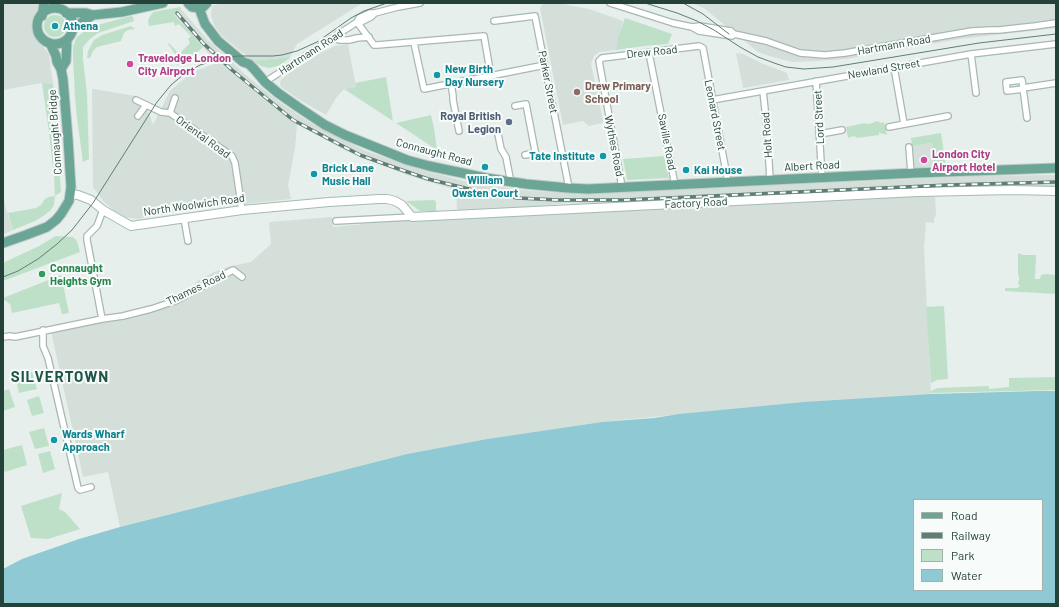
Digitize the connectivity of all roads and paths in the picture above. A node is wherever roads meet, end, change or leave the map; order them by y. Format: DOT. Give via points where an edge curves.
graph roads {
  1 [pos="44,3"];
  2 [pos="163,3"];
  3 [pos="188,3"];
  4 [pos="420,3"];
  5 [pos="610,3"];
  6 [pos="203,6"];
  7 [pos="63,9"];
  8 [pos="93,15"];
  9 [pos="42,16"];
  10 [pos="494,21"];
  11 [pos="358,22"];
  12 [pos="1056,23"];
  13 [pos="73,28"];
  14 [pos="363,30"];
  15 [pos="336,36"];
  16 [pos="369,37"];
  17 [pos="357,38"];
  18 [pos="67,40"];
  19 [pos="50,43"];
  20 [pos="414,43"];
  21 [pos="1056,44"];
  22 [pos="703,48"];
  23 [pos="649,52"];
  24 [pos="971,54"];
  25 [pos="602,58"];
  26 [pos="545,65"];
  27 [pos="894,67"];
  28 [pos="62,69"];
  29 [pos="491,76"];
  30 [pos="816,81"];
  31 [pos="265,82"];
  32 [pos="451,83"];
  33 [pos="1056,84"];
  34 [pos="763,91"];
  35 [pos="976,92"];
  36 [pos="175,98"];
  37 [pos="136,100"];
  38 [pos="712,100"];
  39 [pos="146,105"];
  40 [pos="515,106"];
  41 [pos="170,113"];
  42 [pos="138,116"];
  43 [pos="948,116"];
  44 [pos="1027,118"];
  45 [pos="904,124"];
  46 [pos="889,127"];
  47 [pos="842,130"];
  48 [pos="459,132"];
  49 [pos="498,134"];
  50 [pos="820,134"];
  51 [pos="909,147"];
  52 [pos="536,153"];
  53 [pos="525,154"];
  54 [pos="562,157"];
  55 [pos="1056,168"];
  56 [pos="911,173"];
  57 [pos="822,178"];
  58 [pos="770,180"];
  59 [pos="510,182"];
  60 [pos="728,182"];
  61 [pos="675,185"];
  62 [pos="622,187"];
  63 [pos="568,188"];
  64 [pos="1056,191"];
  65 [pos="70,194"];
  66 [pos="103,210"];
  67 [pos="242,210"];
  68 [pos="412,216"];
  69 [pos="184,218"];
  70 [pos="336,221"];
  71 [pos="188,241"];
  72 [pos="3,243"];
  73 [pos="242,277"];
  74 [pos="102,319"];
  75 [pos="42,330"];
  76 [pos="3,337"];
  77 [pos="91,488"];
  1 -- 9 [label="main road"];
  2 -- 8 [label="main road"];
  3 -- 6 [label="main road, Connaught Road" via="192,7"];
  4 -- 11 [label="street, Hartmann Road" via="370,13 359,18"];
  5 -- 12 [label="street, Hartmann Road" via="668,22 731,31 800,53 825,55 972,31"];
  6 -- 31 [label="main road, Connaught Road" via="204,24 210,33 243,62 249,64"];
  7 -- 8 [label="main road"];
  7 -- 9 [label="main road" via="49,10"];
  7 -- 13 [label="main road" via="72,19"];
  8 -- 13 [label="main road"];
  9 -- 19 [label="main road" via="38,21 38,28 44,40"];
  10 -- 26 [label="street, Parker Street" via="535,16"];
  11 -- 14 [label="street"];
  11 -- 15 [label="street, Hartmann Road"];
  13 -- 18 [label="main road"];
  14 -- 16 [label="street"];
  14 -- 17 [label="street"];
  15 -- 17 [label="street" via="339,40"];
  15 -- 31 [label="street, Hartmann Road"];
  16 -- 17 [label="street"];
  16 -- 20 [label="street" via="377,45"];
  18 -- 19 [label="main road" via="62,43"];
  18 -- 28 [label="main road, Connaught Bridge" via="66,61"];
  19 -- 28 [label="main road, Connaught Bridge"];
  20 -- 29 [label="street" via="484,36"];
  20 -- 32 [label="street" via="424,89"];
  21 -- 24 [label="street, Newland Street"];
  22 -- 23 [label="street, Drew Road" via="699,46"];
  22 -- 38 [label="street, Leonard Street"];
  23 -- 25 [label="street, Drew Road"];
  23 -- 61 [label="street, Saville Road"];
  24 -- 27 [label="street, Newland Street"];
  24 -- 35 [label="street"];
  25 -- 62 [label="street, Wythes Road" via="599,62"];
  26 -- 29 [label="street"];
  26 -- 54 [label="street, Parker Street"];
  27 -- 30 [label="street, Newland Street"];
  27 -- 45 [label="street"];
  28 -- 65 [label="main road, Connaught Bridge"];
  29 -- 32 [label="street"];
  30 -- 34 [label="street, Newland Street"];
  30 -- 50 [label="street, Lord Street"];
  31 -- 59 [label="main road, Connaught Road" via="325,125 376,148 429,166"];
  32 -- 48 [label="street"];
  33 -- 44 [label="street" via="1023,89"];
  34 -- 38 [label="street, Newland Street"];
  34 -- 58 [label="street, Holt Road"];
  36 -- 41 [label="street, Oriental Road"];
  37 -- 39 [label="street, Oriental Road"];
  38 -- 60 [label="street, Leonard Street"];
  39 -- 41 [label="street, Oriental Road"];
  39 -- 42 [label="street"];
  40 -- 52 [label="street" via="526,104"];
  41 -- 67 [label="street, Oriental Road" via="232,156"];
  43 -- 45 [label="street"];
  45 -- 46 [label="street"];
  47 -- 50 [label="street"];
  49 -- 59 [label="street" via="501,149 506,157"];
  50 -- 57 [label="street, Lord Street"];
  51 -- 56 [label="street"];
  52 -- 53 [label="street"];
  52 -- 54 [label="street" via="536,156"];
  54 -- 63 [label="street, Parker Street"];
  55 -- 56 [label="main road, Albert Road"];
  56 -- 57 [label="main road, Albert Road"];
  57 -- 58 [label="main road, Albert Road"];
  58 -- 60 [label="main road, Albert Road"];
  59 -- 63 [label="main road, Connaught Road"];
  60 -- 61 [label="main road, Albert Road"];
  61 -- 62 [label="main road, Albert Road"];
  62 -- 63 [label="main road, Albert Road"];
  64 -- 68 [label="street, Factory Road" via="918,192"];
  65 -- 66 [label="street, North Woolwich Road" via="91,200"];
  65 -- 72 [label="main road" via="66,208 51,225"];
  66 -- 69 [label="street, North Woolwich Road" via="131,226"];
  66 -- 74 [label="street" via="97,226 87,240"];
  67 -- 68 [label="street, North Woolwich Road" via="388,199 402,205"];
  67 -- 69 [label="street, North Woolwich Road"];
  68 -- 70 [label="street, Factory Road"];
  69 -- 71 [label="street"];
  73 -- 74 [label="street, Thames Road" via="233,270 175,301 123,316"];
  74 -- 75 [label="street, Thames Road"];
  75 -- 76 [label="street, Thames Road" via="15,337"];
  75 -- 77 [label="street" via="43,346 78,488"];
}
